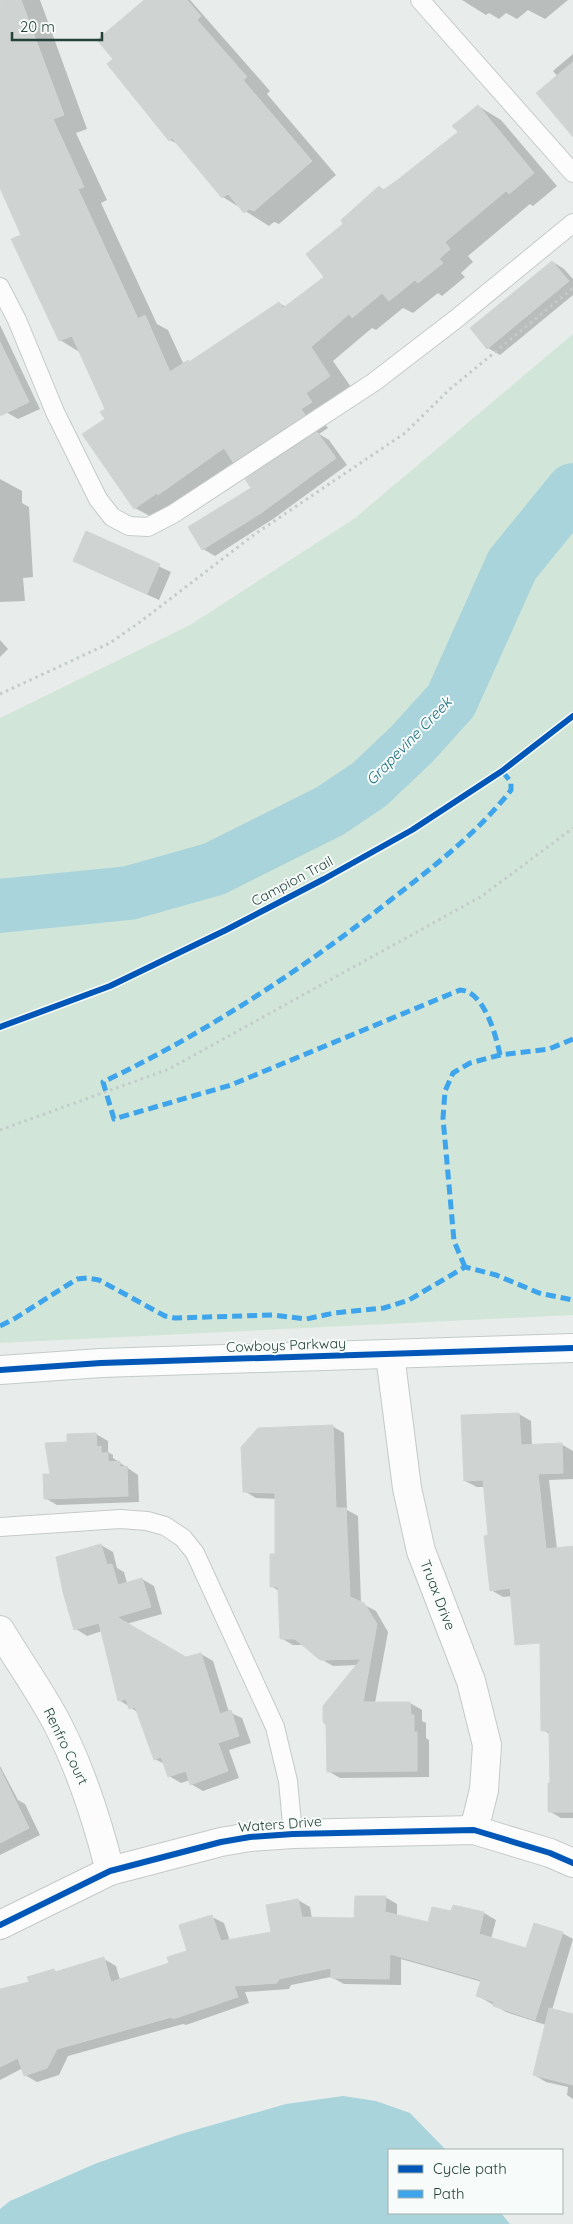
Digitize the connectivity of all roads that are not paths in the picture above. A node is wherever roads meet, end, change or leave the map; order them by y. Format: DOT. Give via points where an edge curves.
graph roads {
  1 [pos="420,0"];
  2 [pos="573,174"];
  3 [pos="573,223"];
  4 [pos="0,287"];
  5 [pos="573,1348"];
  6 [pos="390,1355"];
  7 [pos="0,1370"];
  8 [pos="0,1527"];
  9 [pos="0,1630"];
  10 [pos="474,1830"];
  11 [pos="294,1834"];
  12 [pos="573,1863"];
  13 [pos="110,1871"];
  14 [pos="0,1925"];
  1 -- 2 [label="lane"];
  3 -- 4 [label="lane" via="456,320 374,382 148,528 129,526 112,517 98,499 55,412"];
  5 -- 6 [label="street, Cowboys Parkway"];
  6 -- 7 [label="street, Cowboys Parkway" via="101,1363"];
  6 -- 10 [label="street, Truax Drive" via="407,1488 421,1551 471,1681 487,1746 484,1790"];
  8 -- 11 [label="lane" via="120,1519 165,1526 183,1538 195,1553 275,1727 288,1781"];
  9 -- 13 [label="street, Renfro Court" via="57,1724 80,1774 96,1814"];
  10 -- 11 [label="street, Waters Drive"];
  10 -- 12 [label="street, Waters Drive"];
  11 -- 13 [label="street, Waters Drive" via="221,1842"];
  13 -- 14 [label="street, Waters Drive"];
}
